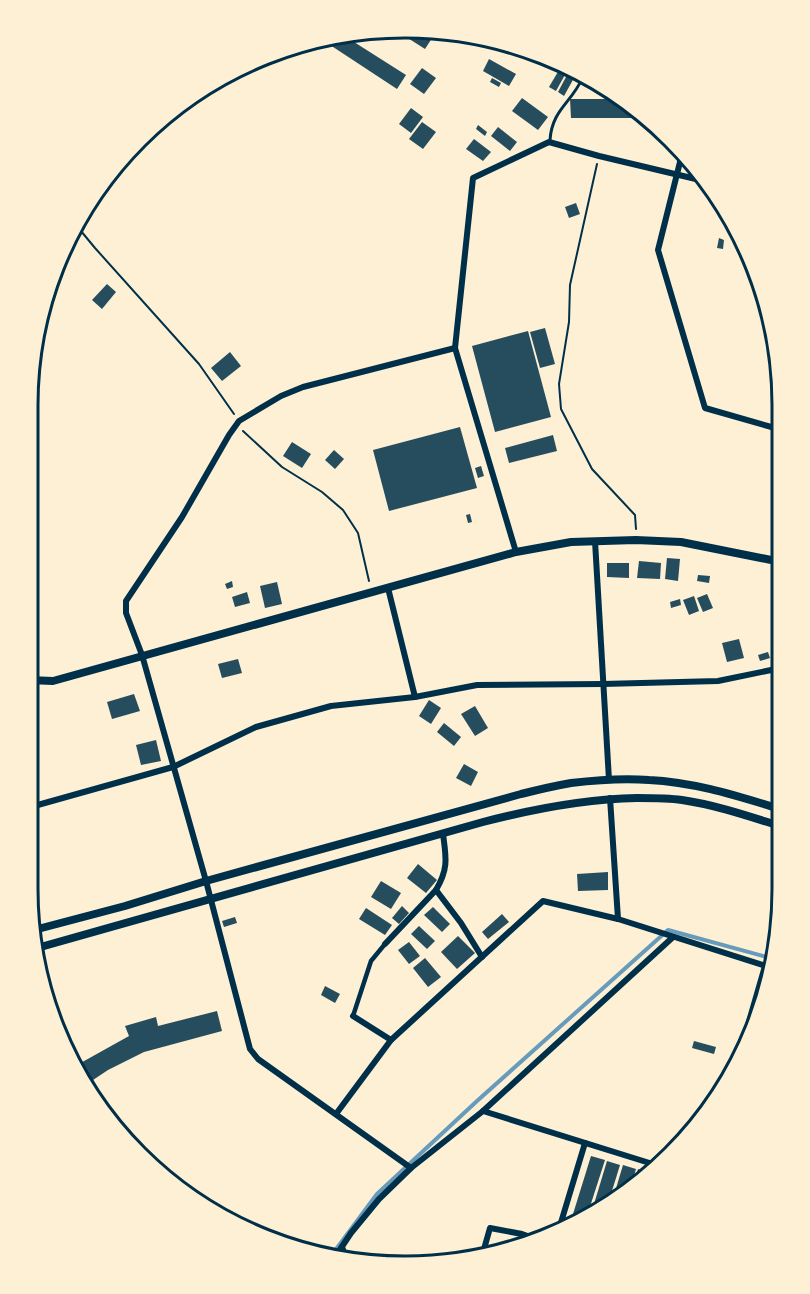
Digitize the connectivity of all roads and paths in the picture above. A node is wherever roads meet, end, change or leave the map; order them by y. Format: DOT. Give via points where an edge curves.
graph roads {
  1 [pos="581,82"];
  2 [pos="549,142"];
  3 [pos="599,156"];
  4 [pos="680,162"];
  5 [pos="678,174"];
  6 [pos="695,179"];
  7 [pos="81,231"];
  8 [pos="455,348"];
  9 [pos="238,423"];
  10 [pos="772,427"];
  11 [pos="636,540"];
  12 [pos="595,541"];
  13 [pos="516,552"];
  14 [pos="772,560"];
  15 [pos="388,588"];
  16 [pos="372,592"];
  17 [pos="142,655"];
  18 [pos="772,670"];
  19 [pos="38,680"];
  20 [pos="603,684"];
  21 [pos="415,697"];
  22 [pos="173,767"];
  23 [pos="609,780"];
  24 [pos="610,798"];
  25 [pos="38,805"];
  26 [pos="772,807"];
  27 [pos="772,824"];
  28 [pos="442,834"];
  29 [pos="206,881"];
  30 [pos="436,890"];
  31 [pos="210,900"];
  32 [pos="618,920"];
  33 [pos="40,928"];
  34 [pos="672,938"];
  35 [pos="385,944"];
  36 [pos="43,946"];
  37 [pos="482,957"];
  38 [pos="764,966"];
  39 [pos="353,1016"];
  40 [pos="391,1040"];
  41 [pos="483,1111"];
  42 [pos="336,1114"];
  43 [pos="585,1143"];
  44 [pos="649,1163"];
  45 [pos="411,1168"];
  46 [pos="561,1222"];
  47 [pos="527,1236"];
  48 [pos="342,1247"];
  49 [pos="484,1247"];
  50 [pos="340,1250"];
  51 [pos="343,1251"];
  1 -- 2 [label="lane" via="559,111"];
  2 -- 3 [label="street"];
  2 -- 8 [label="street" via="473,178"];
  3 -- 5 [label="street"];
  3 -- 11 [label="path" via="570,285 569,322 559,384 561,409 592,469 635,515"];
  4 -- 5 [label="street"];
  5 -- 6 [label="street"];
  5 -- 10 [label="street" via="658,250 705,408"];
  7 -- 9 [label="path" via="199,364"];
  8 -- 9 [label="street" via="303,387"];
  8 -- 13 [label="street"];
  9 -- 16 [label="path" via="282,467 343,510 358,533"];
  9 -- 17 [label="street" via="126,601 126,613"];
  11 -- 12 [label="street"];
  11 -- 14 [label="street" via="681,542"];
  12 -- 13 [label="street"];
  12 -- 20 [label="street"];
  13 -- 15 [label="street"];
  15 -- 16 [label="street"];
  15 -- 21 [label="street"];
  16 -- 17 [label="street"];
  17 -- 19 [label="street" via="53,681"];
  17 -- 22 [label="street"];
  18 -- 20 [label="street" via="718,681"];
  20 -- 21 [label="street" via="477,685"];
  20 -- 23 [label="street"];
  21 -- 22 [label="street" via="331,706 256,727"];
  22 -- 25 [label="street"];
  22 -- 29 [label="street"];
  23 -- 26 [label="street" via="679,783"];
  23 -- 29 [label="street" via="570,783 521,794"];
  24 -- 27 [label="street" via="680,800"];
  24 -- 28 [label="street" via="524,811"];
  24 -- 32 [label="street"];
  28 -- 30 [label="street" via="447,858"];
  28 -- 31 [label="street"];
  29 -- 31 [label="street"];
  29 -- 33 [label="street"];
  30 -- 35 [label="street"];
  30 -- 37 [label="street"];
  31 -- 36 [label="street"];
  31 -- 42 [label="street" via="250,1049 258,1059"];
  32 -- 34 [label="street"];
  32 -- 37 [label="street" via="543,901"];
  34 -- 38 [label="street"];
  34 -- 41 [label="street"];
  35 -- 39 [label="street" via="371,961"];
  37 -- 40 [label="street"];
  39 -- 40 [label="street"];
  40 -- 42 [label="street"];
  41 -- 43 [label="street"];
  41 -- 45 [label="street"];
  42 -- 45 [label="street"];
  43 -- 44 [label="street"];
  43 -- 46 [label="street"];
  45 -- 48 [label="street" via="379,1199"];
  47 -- 49 [label="street" via="490,1228"];
  48 -- 50 [label="street"];
  48 -- 51 [label="street"];
}
